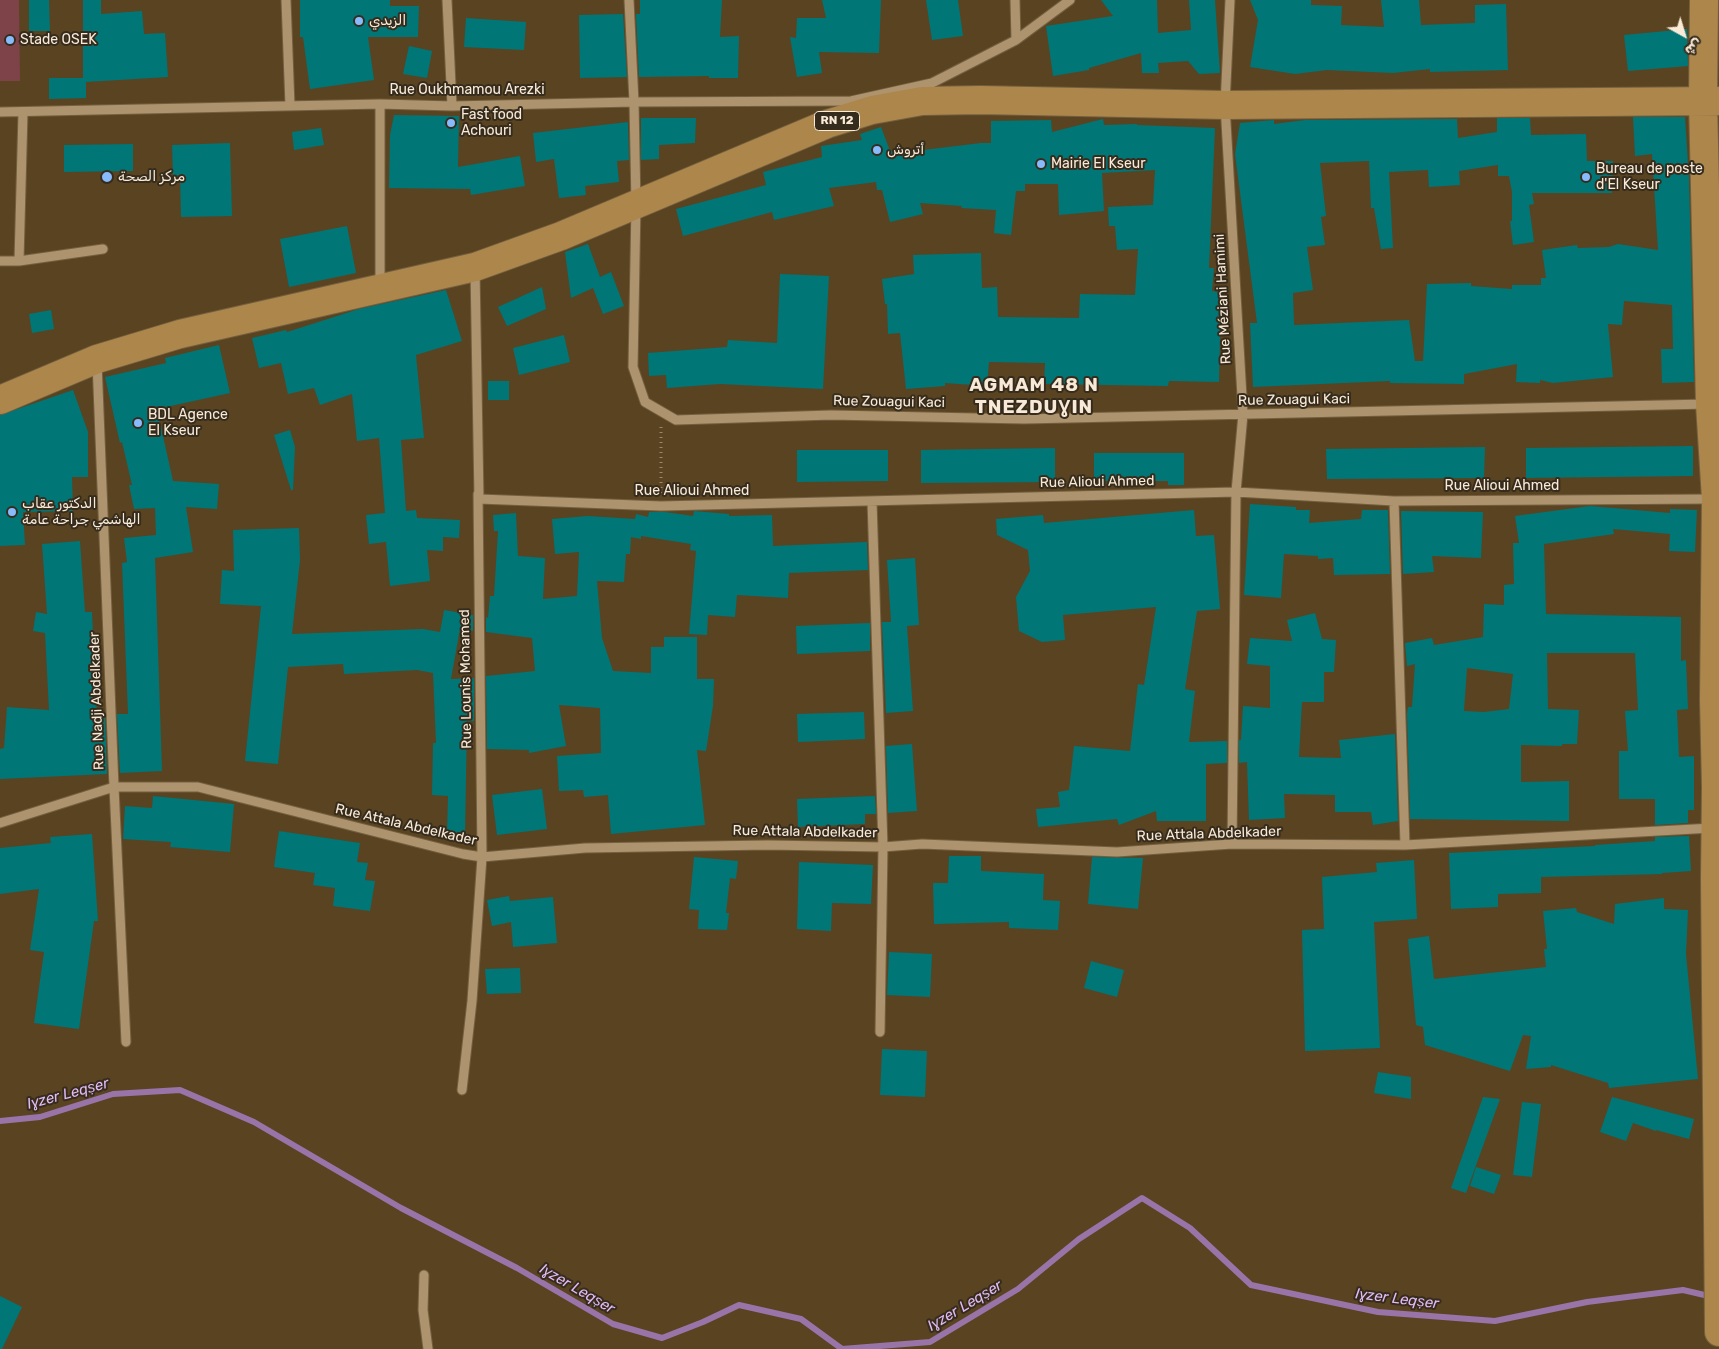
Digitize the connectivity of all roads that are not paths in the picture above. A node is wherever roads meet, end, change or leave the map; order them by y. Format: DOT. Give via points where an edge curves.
graph roads {
  1 [pos="286,0"];
  2 [pos="447,0"];
  3 [pos="628,0"];
  4 [pos="1015,0"];
  5 [pos="1070,0"];
  6 [pos="1230,0"];
  7 [pos="1704,0"];
  8 [pos="1016,40"];
  9 [pos="1711,101"];
  10 [pos="634,102"];
  11 [pos="380,104"];
  12 [pos="1226,104"];
  13 [pos="290,106"];
  14 [pos="452,106"];
  15 [pos="0,112"];
  16 [pos="23,112"];
  17 [pos="636,205"];
  18 [pos="103,249"];
  19 [pos="0,261"];
  20 [pos="19,261"];
  21 [pos="475,267"];
  22 [pos="380,288"];
  23 [pos="97,359"];
  24 [pos="0,400"];
  25 [pos="1715,404"];
  26 [pos="1243,414"];
  27 [pos="1236,492"];
  28 [pos="1718,499"];
  29 [pos="872,501"];
  30 [pos="1394,501"];
  31 [pos="114,787"];
  32 [pos="0,822"];
  33 [pos="1716,828"];
  34 [pos="1232,844"];
  35 [pos="1405,845"];
  36 [pos="883,847"];
  37 [pos="482,857"];
  38 [pos="1717,955"];
  39 [pos="880,1032"];
  40 [pos="126,1042"];
  41 [pos="462,1090"];
  42 [pos="1719,1134"];
  43 [pos="424,1275"];
  44 [pos="1719,1332"];
  45 [pos="428,1349"];
  1 -- 13 [label="street"];
  2 -- 14 [label="street"];
  3 -- 10 [label="street, Rue Zouagui Kaci"];
  4 -- 8 [label="street"];
  5 -- 8 [label="street, Rue Oukhmamou Arezki"];
  6 -- 12 [label="street, Rue Méziani Hamimi"];
  7 -- 9 [label="main road"];
  8 -- 10 [label="street, Rue Oukhmamou Arezki" via="932,82 851,101"];
  9 -- 12 [label="main road, RN 12"];
  9 -- 25 [label="main road"];
  10 -- 14 [label="street, Rue Oukhmamou Arezki"];
  10 -- 17 [label="street, Rue Zouagui Kaci"];
  11 -- 13 [label="street, Rue Oukhmamou Arezki"];
  11 -- 14 [label="street, Rue Oukhmamou Arezki"];
  11 -- 22 [label="street"];
  12 -- 17 [label="main road, RN 12" via="922,101 872,110 827,124"];
  12 -- 26 [label="street, Rue Méziani Hamimi"];
  13 -- 16 [label="street, Rue Oukhmamou Arezki"];
  15 -- 16 [label="street, Rue Oukhmamou Arezki"];
  16 -- 20 [label="street"];
  17 -- 21 [label="main road, RN 12"];
  17 -- 26 [label="street, Rue Zouagui Kaci" via="633,367 645,402 676,420 831,415 1024,419"];
  18 -- 20 [label="street"];
  19 -- 20 [label="street"];
  21 -- 22 [label="main road, RN 12"];
  21 -- 29 [label="street, Rue Alioui Ahmed" via="479,500 662,506"];
  21 -- 37 [label="street, Rue Lounis Mohamed"];
  22 -- 23 [label="main road, RN 12" via="180,334"];
  23 -- 24 [label="main road, RN 12"];
  23 -- 31 [label="street, Rue Nadji Abdelkader"];
  25 -- 26 [label="street, Rue Zouagui Kaci"];
  25 -- 28 [label="main road"];
  26 -- 27 [label="street, Rue Méziani Hamimi"];
  27 -- 29 [label="street, Rue Alioui Ahmed"];
  27 -- 30 [label="street, Rue Alioui Ahmed"];
  27 -- 34 [label="street, Rue Méziani Hamimi"];
  28 -- 30 [label="street, Rue Alioui Ahmed"];
  28 -- 33 [label="main road" via="1714,700"];
  29 -- 36 [label="street"];
  30 -- 35 [label="street"];
  31 -- 32 [label="street, Rue Attala Abdelkader"];
  31 -- 37 [label="street, Rue Attala Abdelkader" via="198,787"];
  31 -- 40 [label="street, Rue Nadji Abdelkader"];
  33 -- 35 [label="street, Rue Attala Abdelkader"];
  33 -- 38 [label="main road"];
  34 -- 35 [label="street, Rue Attala Abdelkader"];
  34 -- 36 [label="street, Rue Attala Abdelkader" via="1118,852 922,844"];
  36 -- 37 [label="street, Rue Attala Abdelkader" via="585,848"];
  36 -- 39 [label="street"];
  37 -- 41 [label="street, Rue Lounis Mohamed" via="472,1010"];
  38 -- 42 [label="main road"];
  42 -- 44 [label="main road"];
  43 -- 45 [label="street" via="423,1310"];
}
